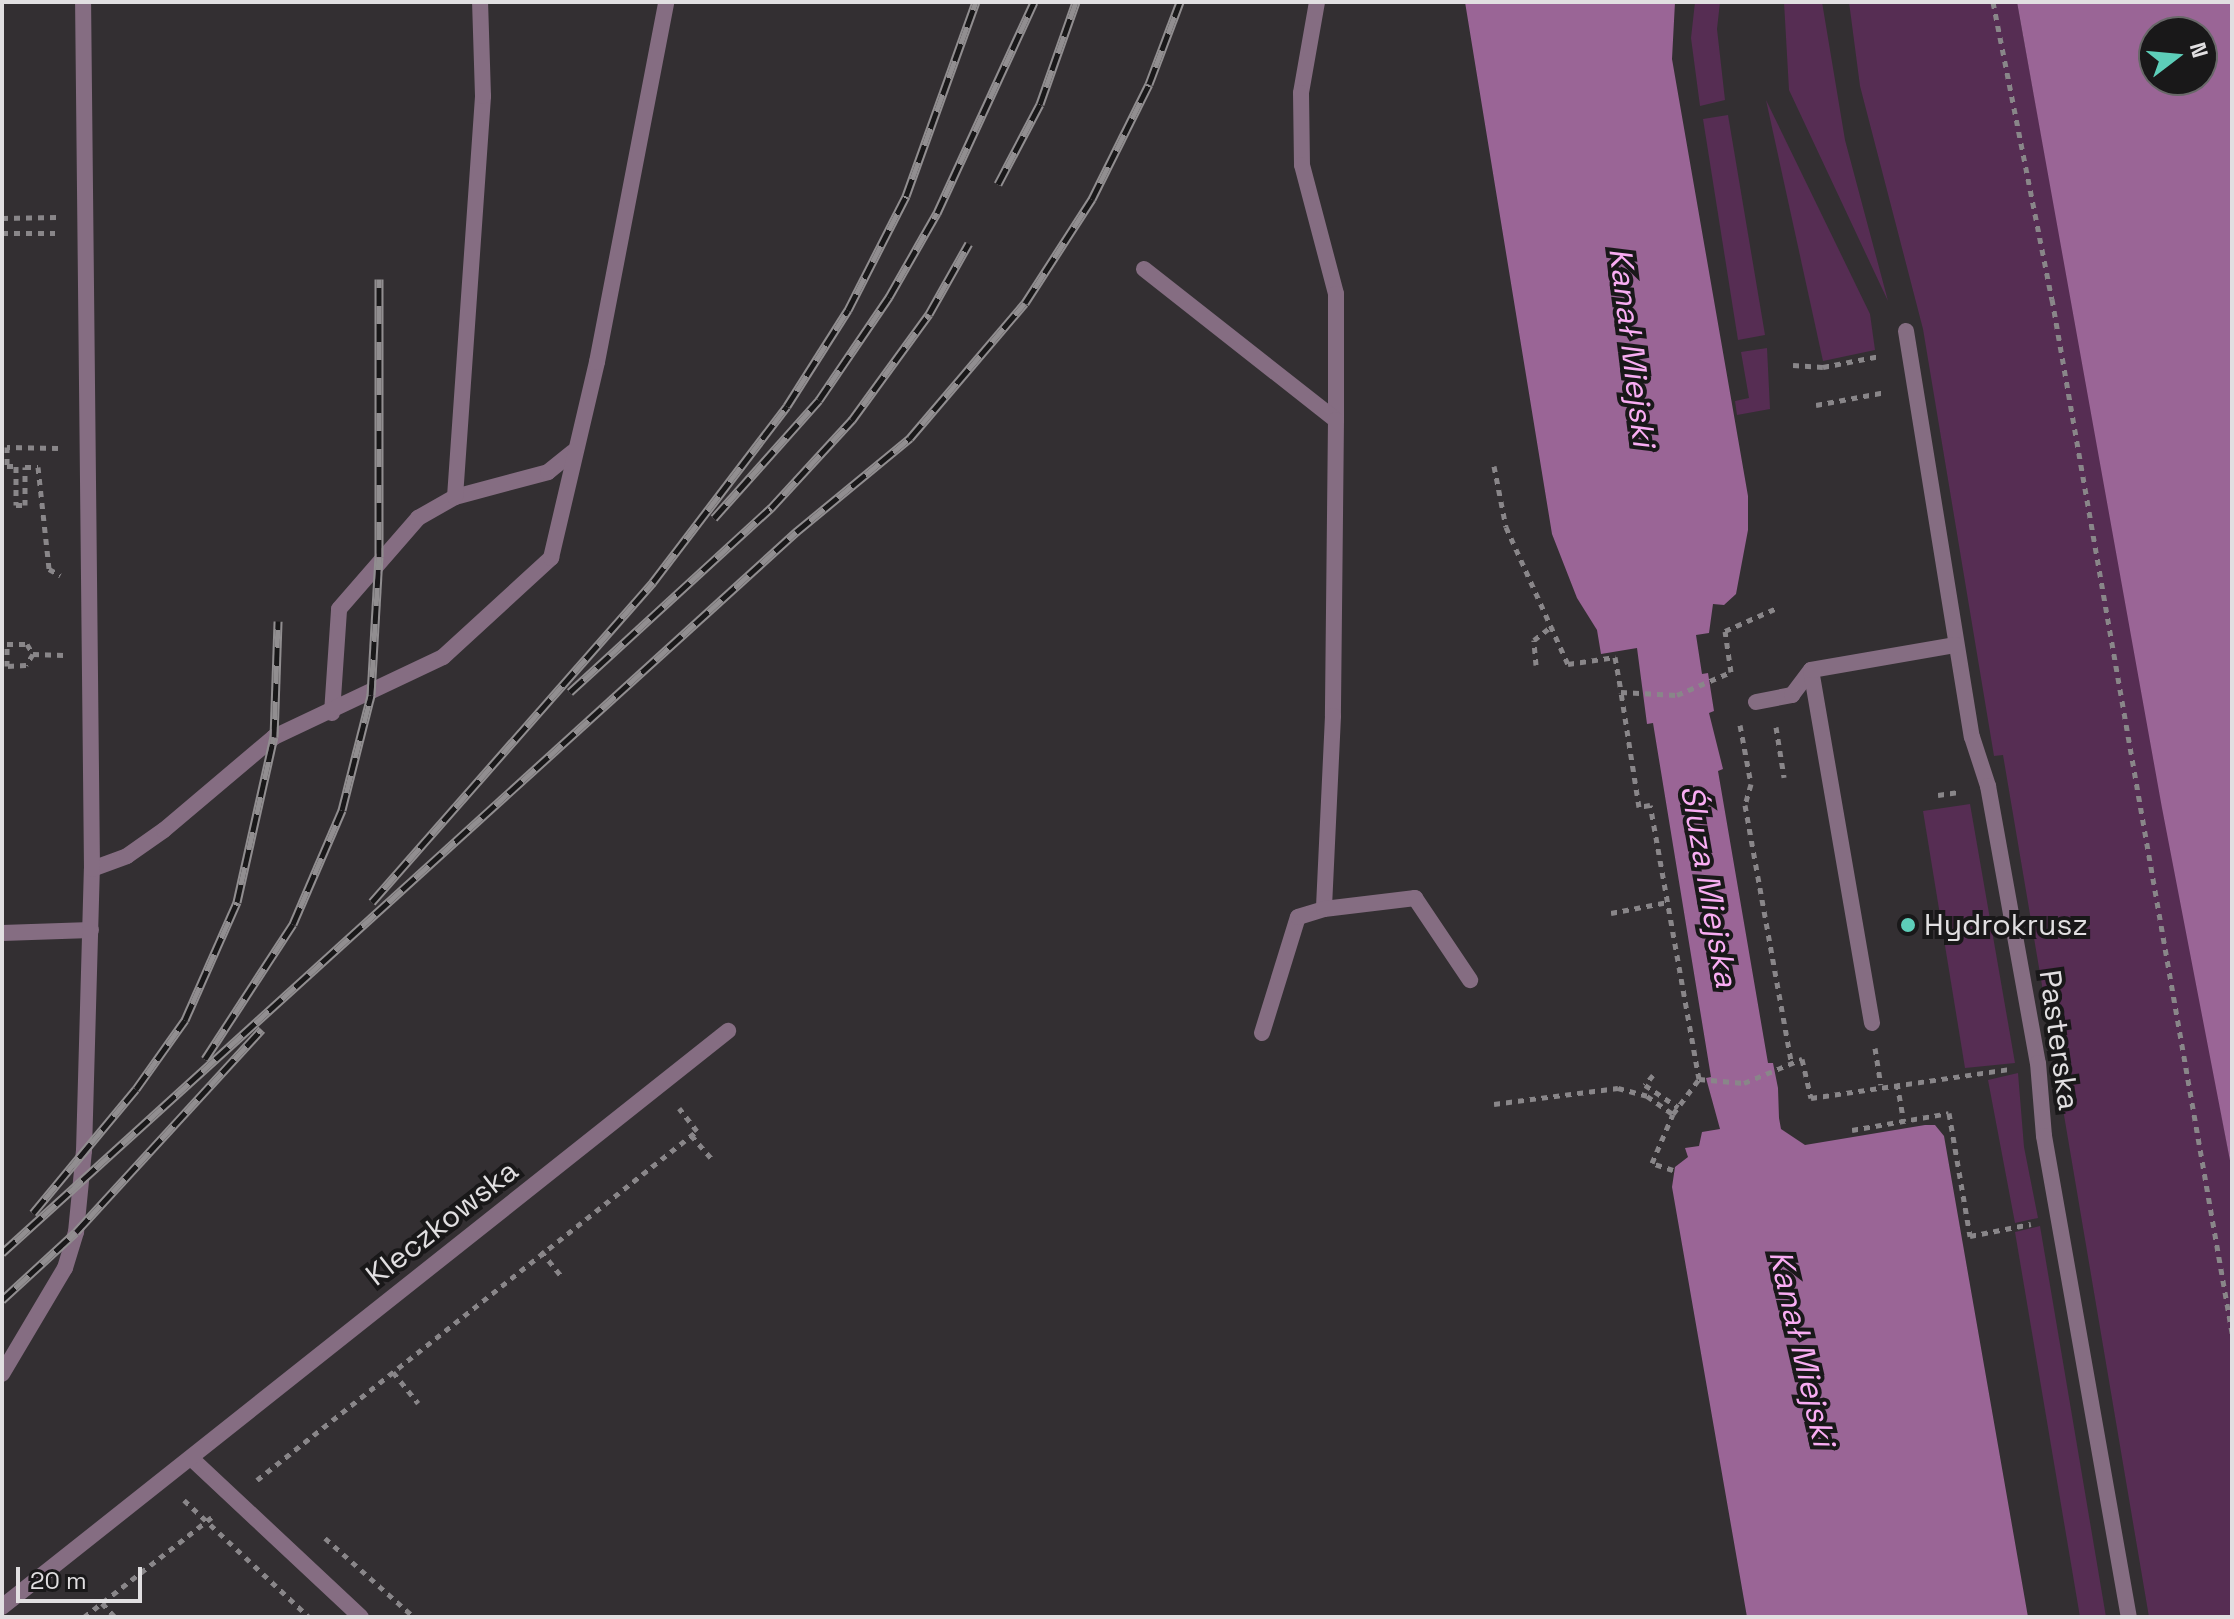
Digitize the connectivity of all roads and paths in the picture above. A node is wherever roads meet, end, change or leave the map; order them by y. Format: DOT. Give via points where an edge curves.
graph roads {
  1 [pos="83,2"];
  2 [pos="480,2"];
  3 [pos="666,2"];
  4 [pos="1317,2"];
  5 [pos="1993,2"];
  6 [pos="2,218"];
  7 [pos="85,225"];
  8 [pos="2,233"];
  9 [pos="1144,269"];
  10 [pos="1906,331"];
  11 [pos="1877,356"];
  12 [pos="1793,365"];
  13 [pos="1914,387"];
  14 [pos="1816,405"];
  15 [pos="1336,420"];
  16 [pos="23,447"];
  17 [pos="573,452"];
  18 [pos="1494,466"];
  19 [pos="455,497"];
  20 [pos="89,592"];
  21 [pos="1777,608"];
  22 [pos="1553,625"];
  23 [pos="7,644"];
  24 [pos="1956,645"];
  25 [pos="1536,665"];
  26 [pos="1811,670"];
  27 [pos="1621,692"];
  28 [pos="1756,702"];
  29 [pos="332,713"];
  30 [pos="1779,745"];
  31 [pos="1746,761"];
  32 [pos="1784,777"];
  33 [pos="1946,794"];
  34 [pos="1938,795"];
  35 [pos="92,869"];
  36 [pos="1668,902"];
  37 [pos="1324,909"];
  38 [pos="1611,913"];
  39 [pos="91,930"];
  40 [pos="2,933"];
  41 [pos="1470,980"];
  42 [pos="1872,1023"];
  43 [pos="728,1031"];
  44 [pos="1262,1033"];
  45 [pos="1875,1048"];
  46 [pos="1791,1060"];
  47 [pos="1653,1075"];
  48 [pos="1975,1075"];
  49 [pos="1699,1079"];
  50 [pos="1897,1083"];
  51 [pos="661,1085"];
  52 [pos="1881,1085"];
  53 [pos="1494,1104"];
  54 [pos="1678,1107"];
  55 [pos="1673,1114"];
  56 [pos="1904,1121"];
  57 [pos="1852,1130"];
  58 [pos="691,1135"];
  59 [pos="714,1161"];
  60 [pos="1673,1170"];
  61 [pos="2015,1228"];
  62 [pos="541,1251"];
  63 [pos="561,1276"];
  64 [pos="2232,1333"];
  65 [pos="393,1372"];
  66 [pos="2,1374"];
  67 [pos="418,1403"];
  68 [pos="192,1459"];
  69 [pos="258,1479"];
  70 [pos="164,1480"];
  71 [pos="270,1489"];
  72 [pos="232,1500"];
  73 [pos="206,1522"];
  74 [pos="318,1532"];
  75 [pos="102,1603"];
  76 [pos="2,1607"];
  77 [pos="84,1617"];
  78 [pos="115,1617"];
  79 [pos="309,1617"];
  80 [pos="361,1617"];
  81 [pos="414,1617"];
  82 [pos="2129,1617"];
  1 -- 7 [label="street"];
  2 -- 19 [label="street" via="483,96"];
  3 -- 17 [label="street" via="597,362"];
  4 -- 15 [label="street" via="1301,93 1302,165 1336,294"];
  5 -- 64 [label="path" via="2052,299"];
  6 -- 7 [label="path"];
  7 -- 8 [label="path"];
  7 -- 20 [label="street"];
  9 -- 15 [label="street"];
  10 -- 13 [label="street, Pasterska"];
  11 -- 12 [label="path" via="1823,367"];
  13 -- 14 [label="path"];
  13 -- 24 [label="street, Pasterska"];
  15 -- 37 [label="street" via="1333,716"];
  16 -- 20 [label="path" via="7,447 7,466 16,466 16,505 25,505 25,467 38,467 49,569"];
  17 -- 19 [label="street" via="548,472"];
  17 -- 29 [label="street" via="551,558 443,657"];
  18 -- 22 [label="path" via="1506,527"];
  19 -- 29 [label="street" via="418,518 339,609"];
  20 -- 35 [label="street"];
  21 -- 27 [label="path" via="1725,631 1731,672 1677,695"];
  22 -- 25 [label="path" via="1534,640"];
  22 -- 27 [label="path" via="1568,664 1615,657"];
  23 -- 23 [label="path" via="7,666 26,665 33,654 27,644"];
  24 -- 26 [label="street"];
  24 -- 82 [label="street, Pasterska" via="2038,1063 2044,1136"];
  26 -- 28 [label="street" via="1792,695"];
  26 -- 42 [label="street"];
  27 -- 36 [label="path" via="1639,807 1650,805"];
  29 -- 35 [label="street" via="274,737 164,830 127,856"];
  30 -- 32 [label="path"];
  31 -- 46 [label="path" via="1751,784 1745,805"];
  33 -- 34 [label="path"];
  35 -- 39 [label="street"];
  36 -- 38 [label="path"];
  36 -- 49 [label="path"];
  37 -- 41 [label="street" via="1415,898"];
  37 -- 44 [label="street" via="1298,917"];
  39 -- 40 [label="street"];
  39 -- 66 [label="street" via="76,1232 65,1268"];
  43 -- 51 [label="street, Kleczkowska"];
  45 -- 52 [label="path"];
  46 -- 49 [label="path" via="1744,1083"];
  46 -- 52 [label="path" via="1802,1059 1811,1098"];
  47 -- 54 [label="path" via="1645,1085"];
  48 -- 50 [label="path"];
  49 -- 54 [label="path"];
  50 -- 52 [label="path"];
  50 -- 56 [label="path"];
  51 -- 58 [label="path" via="697,1131"];
  51 -- 68 [label="street, Kleczkowska"];
  53 -- 55 [label="path" via="1618,1088 1647,1096"];
  54 -- 55 [label="path"];
  55 -- 60 [label="path" via="1652,1163"];
  56 -- 57 [label="path"];
  56 -- 61 [label="path" via="1949,1113 1970,1236"];
  58 -- 59 [label="path"];
  58 -- 62 [label="path"];
  62 -- 63 [label="path"];
  62 -- 65 [label="path"];
  65 -- 67 [label="path"];
  65 -- 69 [label="path"];
  68 -- 70 [label="street, Kleczkowska"];
  68 -- 72 [label="street"];
  69 -- 71 [label="path"];
  69 -- 72 [label="path"];
  70 -- 73 [label="path"];
  70 -- 76 [label="street, Kleczkowska"];
  72 -- 73 [label="path"];
  72 -- 80 [label="street"];
  73 -- 75 [label="path"];
  73 -- 79 [label="path"];
  74 -- 81 [label="path"];
  75 -- 77 [label="path"];
  75 -- 78 [label="path"];
}
